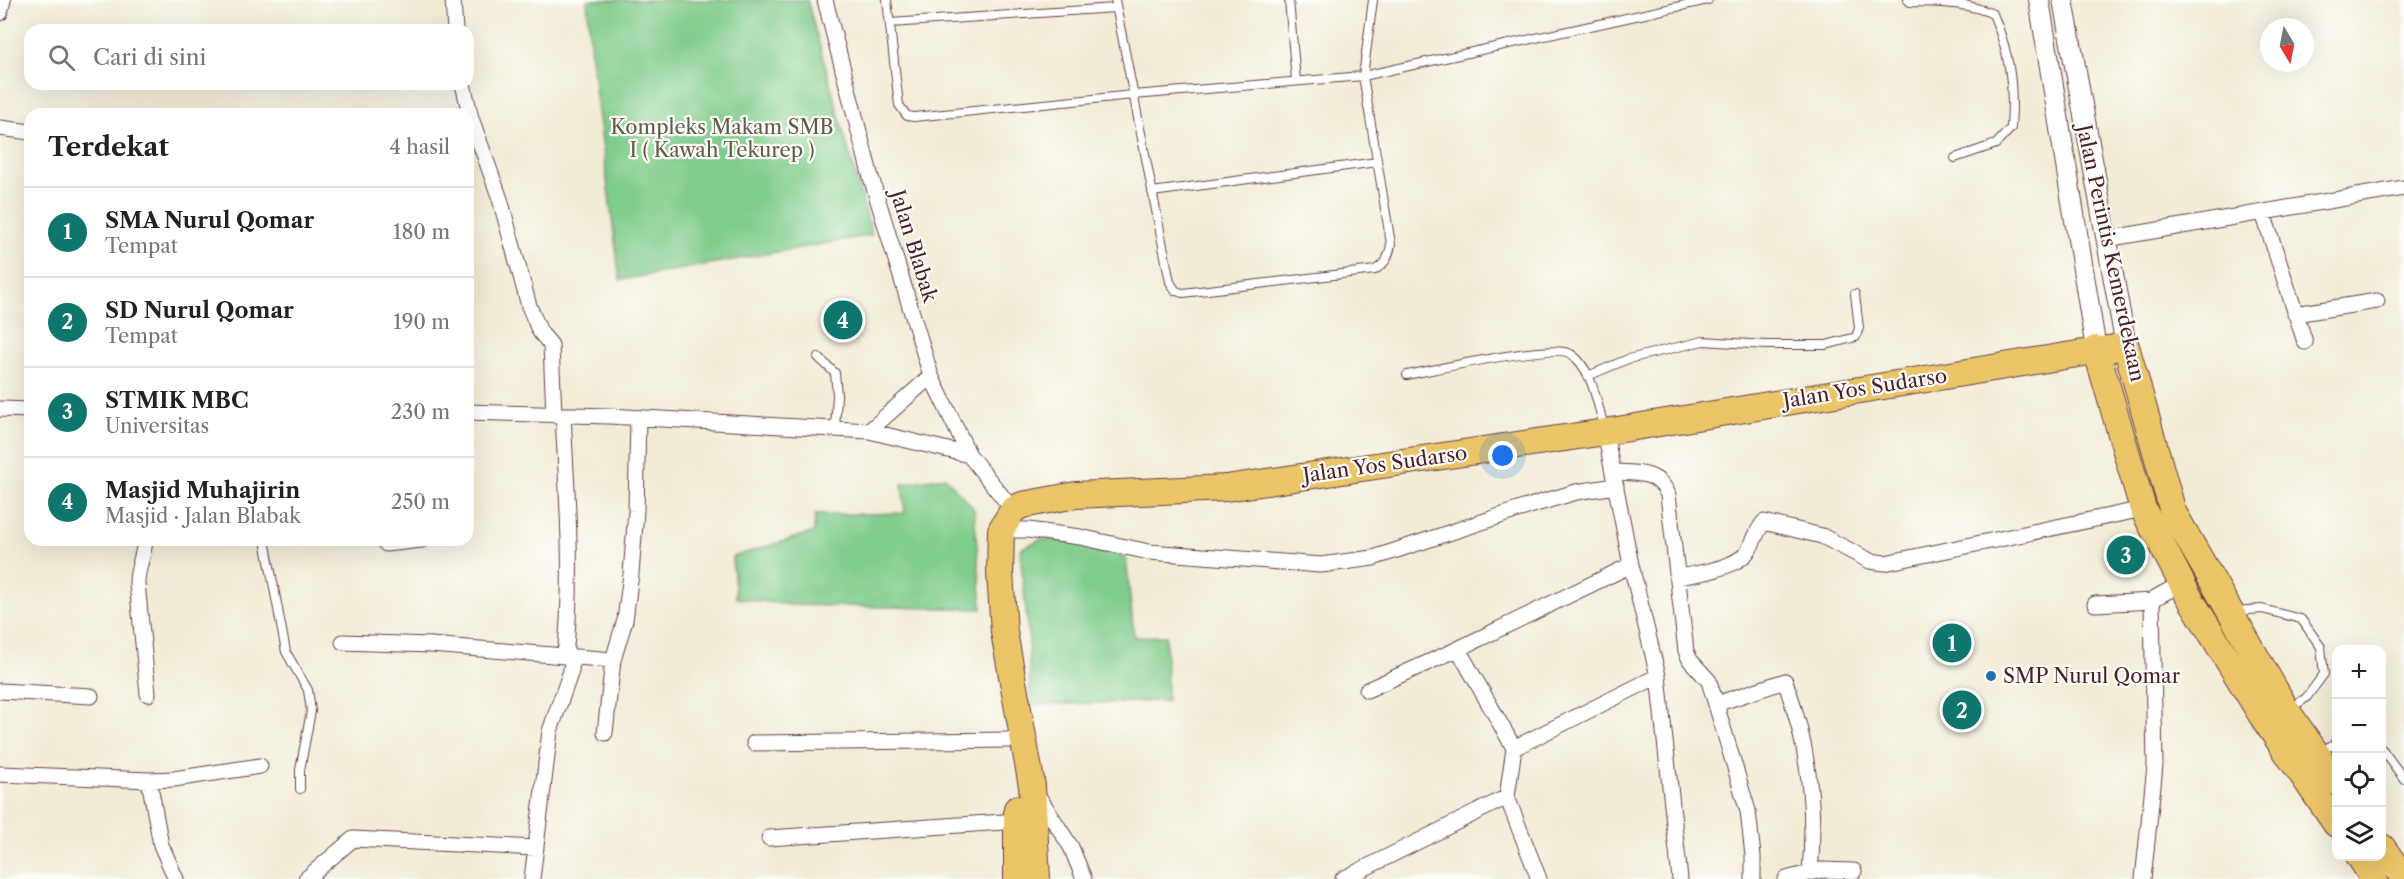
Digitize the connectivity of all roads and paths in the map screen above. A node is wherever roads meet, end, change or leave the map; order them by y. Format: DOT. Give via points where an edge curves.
graph roads {
  1 [pos="3,0"];
  2 [pos="453,0"];
  3 [pos="825,0"];
  4 [pos="887,0"];
  5 [pos="1289,0"];
  6 [pos="1373,0"];
  7 [pos="1708,0"];
  8 [pos="1908,0"];
  9 [pos="2039,0"];
  10 [pos="2063,0"];
  11 [pos="1115,4"];
  12 [pos="0,13"];
  13 [pos="890,23"];
  14 [pos="455,24"];
  15 [pos="1363,76"];
  16 [pos="1296,81"];
  17 [pos="464,90"];
  18 [pos="1133,95"];
  19 [pos="469,108"];
  20 [pos="474,126"];
  21 [pos="0,128"];
  22 [pos="24,131"];
  23 [pos="1955,158"];
  24 [pos="1377,162"];
  25 [pos="2096,186"];
  26 [pos="2404,188"];
  27 [pos="1152,192"];
  28 [pos="2069,192"];
  29 [pos="2263,213"];
  30 [pos="2106,239"];
  31 [pos="1855,294"];
  32 [pos="2377,301"];
  33 [pos="2295,314"];
  34 [pos="2305,342"];
  35 [pos="2126,346"];
  36 [pos="2096,350"];
  37 [pos="818,357"];
  38 [pos="1407,375"];
  39 [pos="932,376"];
  40 [pos="1588,376"];
  41 [pos="0,409"];
  42 [pos="24,410"];
  43 [pos="474,412"];
  44 [pos="559,415"];
  45 [pos="638,418"];
  46 [pos="835,429"];
  47 [pos="869,431"];
  48 [pos="1605,432"];
  49 [pos="969,455"];
  50 [pos="1615,479"];
  51 [pos="2143,509"];
  52 [pos="1007,520"];
  53 [pos="144,546"];
  54 [pos="266,546"];
  55 [pos="1631,565"];
  56 [pos="1677,576"];
  57 [pos="2182,583"];
  58 [pos="2153,601"];
  59 [pos="2095,604"];
  60 [pos="2230,612"];
  61 [pos="343,642"];
  62 [pos="1458,649"];
  63 [pos="568,656"];
  64 [pos="613,660"];
  65 [pos="1658,676"];
  66 [pos="1367,690"];
  67 [pos="0,691"];
  68 [pos="148,694"];
  69 [pos="91,696"];
  70 [pos="1017,702"];
  71 [pos="1716,704"];
  72 [pos="2287,711"];
  73 [pos="605,733"];
  74 [pos="1010,740"];
  75 [pos="754,743"];
  76 [pos="1514,748"];
  77 [pos="2327,748"];
  78 [pos="2385,753"];
  79 [pos="2332,765"];
  80 [pos="260,766"];
  81 [pos="0,774"];
  82 [pos="2404,779"];
  83 [pos="149,780"];
  84 [pos="1032,786"];
  85 [pos="300,789"];
  86 [pos="1507,797"];
  87 [pos="2332,817"];
  88 [pos="1018,821"];
  89 [pos="769,838"];
  90 [pos="536,848"];
  91 [pos="2386,853"];
  92 [pos="2362,861"];
  93 [pos="1854,871"];
  94 [pos="1810,872"];
  95 [pos="2399,874"];
  96 [pos="176,879"];
  97 [pos="306,879"];
  98 [pos="532,879"];
  99 [pos="1017,879"];
  100 [pos="1037,879"];
  101 [pos="1084,879"];
  102 [pos="1343,879"];
  103 [pos="1539,879"];
  104 [pos="1680,879"];
  105 [pos="1753,879"];
  106 [pos="1786,879"];
  107 [pos="2143,879"];
  108 [pos="2374,879"];
  1 -- 12 [label="street"];
  2 -- 14 [label="street"];
  3 -- 39 [label="street, Jalan Blabak" via="870,174"];
  4 -- 13 [label="lane"];
  5 -- 16 [label="lane"];
  6 -- 15 [label="lane"];
  7 -- 15 [label="lane"];
  8 -- 23 [label="lane" via="1978,7 1993,14 2000,31 2013,94 2011,128 1996,144"];
  9 -- 28 [label="street"];
  10 -- 25 [label="street, Jalan Perintis Kemerdekaan"];
  11 -- 13 [label="lane"];
  11 -- 18 [label="lane"];
  13 -- 18 [label="lane" via="899,105 907,116"];
  15 -- 16 [label="lane"];
  15 -- 24 [label="lane"];
  16 -- 18 [label="lane"];
  17 -- 19 [label="street"];
  18 -- 27 [label="lane"];
  20 -- 44 [label="street" via="500,199 529,306 550,345"];
  21 -- 22 [label="street"];
  24 -- 27 [label="lane"];
  24 -- 27 [label="lane" via="1391,244 1389,257 1375,270 1176,291 1170,282"];
  25 -- 28 [label="street"];
  25 -- 30 [label="street, Jalan Perintis Kemerdekaan"];
  26 -- 29 [label="street"];
  28 -- 36 [label="street"];
  29 -- 30 [label="street"];
  29 -- 33 [label="street"];
  30 -- 35 [label="street, Jalan Perintis Kemerdekaan"];
  31 -- 40 [label="lane" via="1859,328 1856,337 1826,345 1703,341 1628,359"];
  32 -- 33 [label="street"];
  33 -- 34 [label="street"];
  35 -- 36 [label="highway, Jalan Yos Sudarso"];
  35 -- 60 [label="highway, Jalan Perintis Kemerdekaan" via="2173,512"];
  36 -- 48 [label="highway, Jalan Yos Sudarso"];
  36 -- 51 [label="highway"];
  37 -- 46 [label="lane" via="835,373"];
  38 -- 40 [label="lane" via="1529,353 1563,351 1573,355"];
  39 -- 47 [label="street"];
  39 -- 49 [label="street, Jalan Blabak"];
  40 -- 48 [label="lane"];
  41 -- 42 [label="street"];
  43 -- 44 [label="street"];
  44 -- 45 [label="street"];
  44 -- 63 [label="street" via="569,545"];
  45 -- 46 [label="street"];
  45 -- 64 [label="street" via="631,574 625,620"];
  46 -- 47 [label="street"];
  47 -- 49 [label="street"];
  48 -- 50 [label="street"];
  48 -- 52 [label="highway, Jalan Yos Sudarso" via="1226,488 1076,495 1029,503"];
  49 -- 52 [label="street, Jalan Blabak" via="997,490"];
  50 -- 52 [label="street" via="1373,558 1321,565 1149,552 1028,530"];
  50 -- 55 [label="street"];
  50 -- 56 [label="street" via="1642,473 1666,488"];
  51 -- 56 [label="street" via="1886,563 1870,561 1822,536 1764,522 1749,550 1738,561"];
  51 -- 57 [label="highway"];
  52 -- 70 [label="highway" via="1000,562 1004,633"];
  53 -- 68 [label="street" via="136,583"];
  54 -- 85 [label="lane" via="286,652 308,690 311,711"];
  55 -- 62 [label="street"];
  55 -- 65 [label="street"];
  56 -- 71 [label="street" via="1686,651 1706,675"];
  57 -- 58 [label="street"];
  57 -- 87 [label="highway" via="2262,716"];
  58 -- 59 [label="street"];
  58 -- 107 [label="street" via="2155,766"];
  60 -- 72 [label="highway, Jalan Perintis Kemerdekaan"];
  60 -- 72 [label="lane" via="2262,609 2301,619 2321,647 2324,674 2306,698"];
  61 -- 63 [label="street"];
  62 -- 66 [label="street"];
  62 -- 76 [label="street"];
  63 -- 64 [label="street"];
  63 -- 90 [label="street" via="571,671 550,731"];
  64 -- 73 [label="street"];
  65 -- 76 [label="street"];
  65 -- 104 [label="street"];
  67 -- 69 [label="street"];
  70 -- 74 [label="highway"];
  70 -- 84 [label="highway"];
  71 -- 94 [label="street" via="1785,681 1804,741 1812,816"];
  71 -- 105 [label="street" via="1748,811"];
  72 -- 77 [label="highway, Jalan Perintis Kemerdekaan"];
  74 -- 75 [label="street"];
  74 -- 88 [label="highway"];
  76 -- 86 [label="street"];
  77 -- 79 [label="highway, Jalan Perintis Kemerdekaan"];
  78 -- 82 [label="lane"];
  80 -- 83 [label="street"];
  81 -- 83 [label="street"];
  83 -- 96 [label="street" via="161,845"];
  84 -- 100 [label="highway"];
  84 -- 101 [label="street" via="1071,847"];
  86 -- 102 [label="street"];
  86 -- 103 [label="street"];
  88 -- 89 [label="street"];
  88 -- 99 [label="highway"];
  90 -- 97 [label="street" via="353,839"];
  90 -- 98 [label="street"];
  91 -- 95 [label="highway"];
  92 -- 108 [label="highway"];
  93 -- 94 [label="street"];
  94 -- 106 [label="street"];
}
